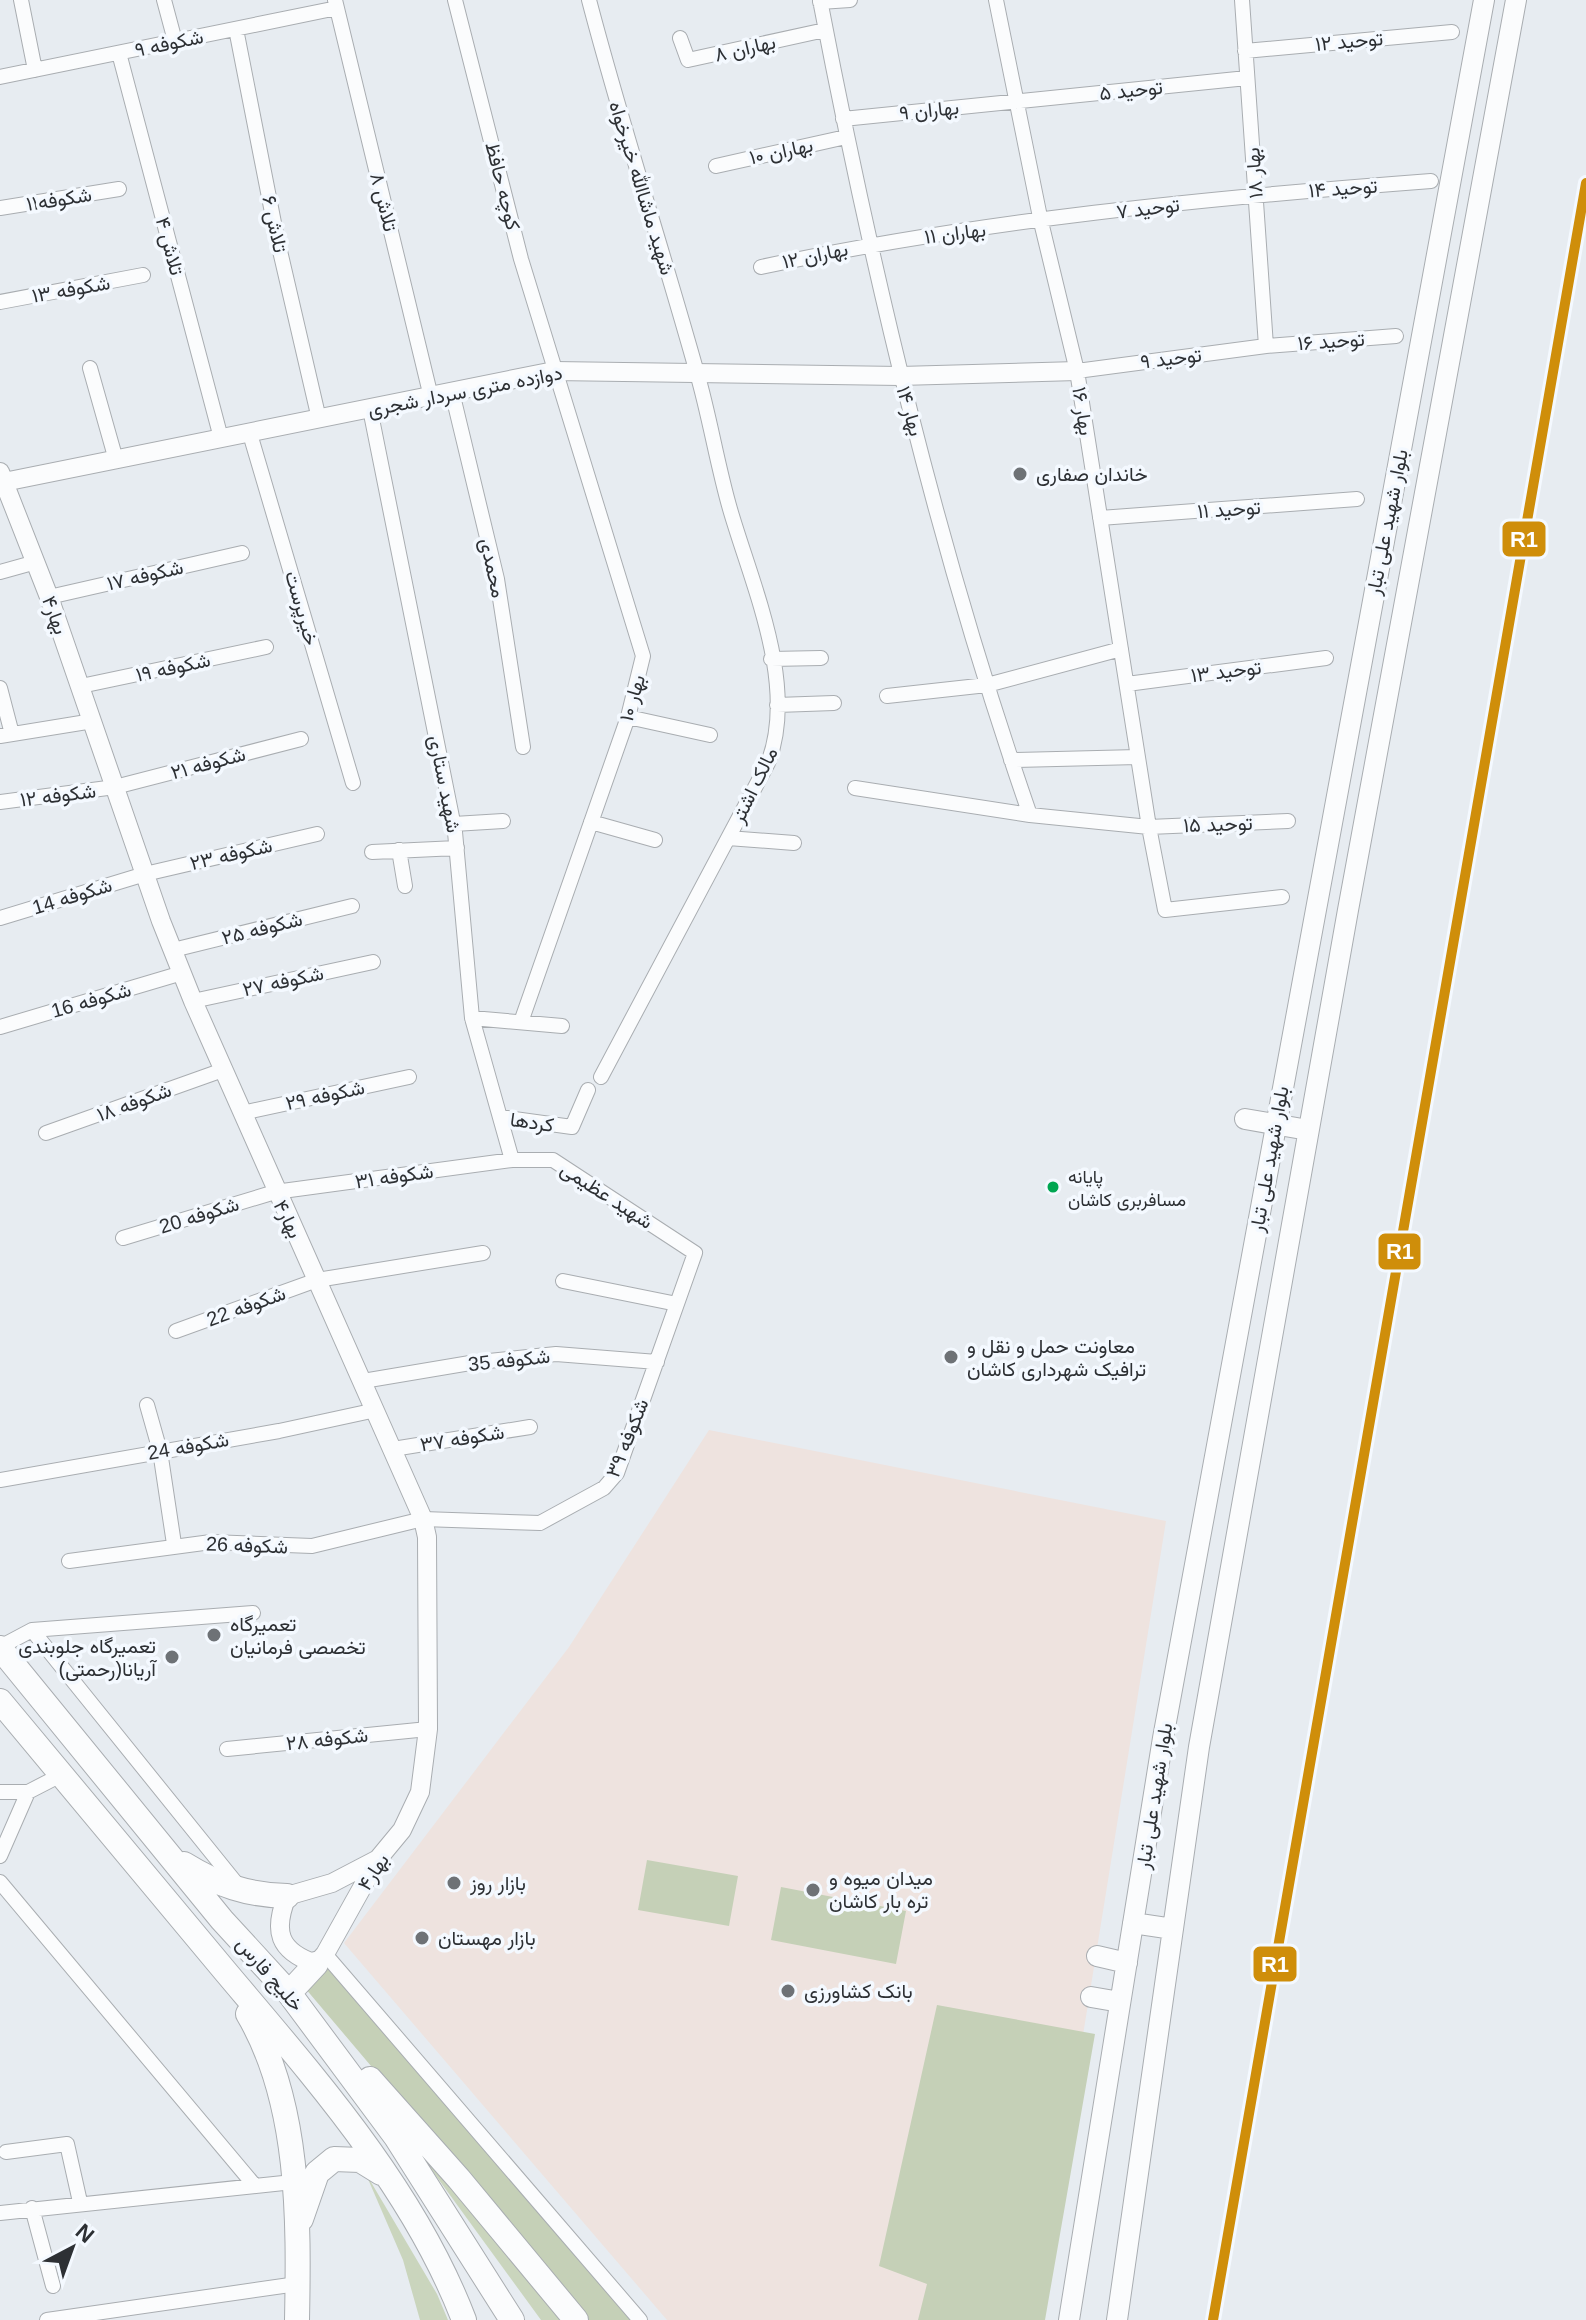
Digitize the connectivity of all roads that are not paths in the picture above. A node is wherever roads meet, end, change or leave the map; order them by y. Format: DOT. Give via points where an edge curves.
graph roads {
  1 [pos="21,0"];
  2 [pos="164,0"];
  3 [pos="455,0"];
  4 [pos="589,0"];
  5 [pos="850,0"];
  6 [pos="996,0"];
  7 [pos="1242,0"];
  8 [pos="1484,0"];
  9 [pos="1516,0"];
  10 [pos="820,1"];
  11 [pos="336,4"];
  12 [pos="236,29"];
  13 [pos="825,30"];
  14 [pos="1452,32"];
  15 [pos="680,38"];
  16 [pos="175,41"];
  17 [pos="1245,51"];
  18 [pos="119,53"];
  19 [pos="35,70"];
  20 [pos="0,77"];
  21 [pos="1247,78"];
  22 [pos="1016,101"];
  23 [pos="843,119"];
  24 [pos="846,137"];
  25 [pos="716,166"];
  26 [pos="1431,181"];
  27 [pos="119,189"];
  28 [pos="1255,195"];
  29 [pos="0,208"];
  30 [pos="1041,222"];
  31 [pos="868,244"];
  32 [pos="761,267"];
  33 [pos="143,275"];
  34 [pos="0,302"];
  35 [pos="1396,336"];
  36 [pos="1266,346"];
  37 [pos="90,368"];
  38 [pos="554,371"];
  39 [pos="1077,371"];
  40 [pos="698,375"];
  41 [pos="900,376"];
  42 [pos="452,392"];
  43 [pos="431,397"];
  44 [pos="370,409"];
  45 [pos="319,419"];
  46 [pos="250,434"];
  47 [pos="221,438"];
  48 [pos="116,460"];
  49 [pos="1,479"];
  50 [pos="1357,499"];
  51 [pos="1100,518"];
  52 [pos="242,553"];
  53 [pos="36,562"];
  54 [pos="0,572"];
  55 [pos="49,597"];
  56 [pos="266,647"];
  57 [pos="1121,649"];
  58 [pos="821,658"];
  59 [pos="1326,658"];
  60 [pos="771,659"];
  61 [pos="1127,684"];
  62 [pos="987,685"];
  63 [pos="81,686"];
  64 [pos="0,688"];
  65 [pos="887,696"];
  66 [pos="834,703"];
  67 [pos="777,705"];
  68 [pos="628,717"];
  69 [pos="93,721"];
  70 [pos="6,735"];
  71 [pos="710,735"];
  72 [pos="301,739"];
  73 [pos="523,747"];
  74 [pos="1138,757"];
  75 [pos="1011,760"];
  76 [pos="353,783"];
  77 [pos="115,787"];
  78 [pos="855,788"];
  79 [pos="0,802"];
  80 [pos="1030,815"];
  81 [pos="503,821"];
  82 [pos="1288,821"];
  83 [pos="591,822"];
  84 [pos="454,824"];
  85 [pos="1149,827"];
  86 [pos="317,834"];
  87 [pos="728,838"];
  88 [pos="655,840"];
  89 [pos="794,843"];
  90 [pos="457,848"];
  91 [pos="399,850"];
  92 [pos="372,852"];
  93 [pos="145,874"];
  94 [pos="405,886"];
  95 [pos="1282,897"];
  96 [pos="352,906"];
  97 [pos="0,918"];
  98 [pos="173,950"];
  99 [pos="373,962"];
  100 [pos="182,973"];
  101 [pos="193,1001"];
  102 [pos="472,1018"];
  103 [pos="521,1022"];
  104 [pos="562,1026"];
  105 [pos="0,1027"];
  106 [pos="223,1070"];
  107 [pos="409,1077"];
  108 [pos="601,1077"];
  109 [pos="588,1090"];
  110 [pos="242,1113"];
  111 [pos="500,1117"];
  112 [pos="1245,1119"];
  113 [pos="1276,1124"];
  114 [pos="1308,1130"];
  115 [pos="46,1133"];
  116 [pos="512,1160"];
  117 [pos="275,1192"];
  118 [pos="123,1238"];
  119 [pos="483,1253"];
  120 [pos="695,1253"];
  121 [pos="317,1280"];
  122 [pos="563,1281"];
  123 [pos="677,1304"];
  124 [pos="176,1331"];
  125 [pos="657,1362"];
  126 [pos="363,1381"];
  127 [pos="147,1405"];
  128 [pos="376,1410"];
  129 [pos="530,1427"];
  130 [pos="393,1449"];
  131 [pos="160,1451"];
  132 [pos="0,1480"];
  133 [pos="423,1519"];
  134 [pos="174,1544"];
  135 [pos="69,1561"];
  136 [pos="253,1613"];
  137 [pos="32,1630"];
  138 [pos="0,1648"];
  139 [pos="0,1701"];
  140 [pos="428,1729"];
  141 [pos="227,1749"];
  142 [pos="61,1775"];
  143 [pos="0,1792"];
  144 [pos="28,1792"];
  145 [pos="155,1839"];
  146 [pos="0,1856"];
  147 [pos="378,1859"];
  148 [pos="0,1882"];
  149 [pos="243,1891"];
  150 [pos="287,1896"];
  151 [pos="1133,1923"];
  152 [pos="1173,1929"];
  153 [pos="198,1938"];
  154 [pos="1097,1956"];
  155 [pos="321,1959"];
  156 [pos="1127,1963"];
  157 [pos="289,1993"];
  158 [pos="1091,1997"];
  159 [pos="1120,2002"];
  160 [pos="6,2152"];
  161 [pos="385,2175"];
  162 [pos="293,2182"];
  163 [pos="255,2186"];
  164 [pos="80,2202"];
  165 [pos="32,2208"];
  166 [pos="0,2213"];
  167 [pos="297,2237"];
  168 [pos="297,2284"];
  169 [pos="53,2286"];
  170 [pos="47,2320"];
  171 [pos="297,2320"];
  172 [pos="464,2320"];
  173 [pos="512,2320"];
  174 [pos="576,2320"];
  175 [pos="640,2320"];
  176 [pos="1069,2320"];
  177 [pos="1117,2320"];
  1 -- 19 [label="street"];
  2 -- 16 [label="street"];
  3 -- 38 [label="street, کوچه حافظ"];
  4 -- 40 [label="street, شهید ماشاالله خیرخواه"];
  5 -- 10 [label="street"];
  6 -- 22 [label="street, بهار ۱۶"];
  7 -- 17 [label="street, بهار ۱۸"];
  8 -- 113 [label="main road, بلوار شهید علی تبار"];
  9 -- 114 [label="main road, بلوار شهید علی تبار"];
  10 -- 13 [label="street, بهار ۱۴"];
  11 -- 12 [label="street, شکوفه ۹"];
  11 -- 43 [label="street, تلاش ۸"];
  12 -- 16 [label="street, شکوفه ۹"];
  12 -- 45 [label="street, تلاش ۶"];
  13 -- 15 [label="street, بهاران ۸" via="688,60"];
  13 -- 23 [label="street, بهار ۱۴"];
  14 -- 17 [label="street, توحید ۱۲"];
  16 -- 18 [label="street, شکوفه ۹"];
  17 -- 21 [label="street, بهار ۱۸"];
  18 -- 19 [label="street, شکوفه ۹"];
  18 -- 47 [label="street, تلاش ۴"];
  19 -- 20 [label="street, شکوفه ۹"];
  21 -- 22 [label="street, توحید ۵"];
  21 -- 28 [label="street, بهار ۱۸"];
  22 -- 23 [label="street, بهاران ۹"];
  22 -- 30 [label="street, بهار ۱۶"];
  23 -- 24 [label="street, بهار ۱۴"];
  24 -- 25 [label="street, بهاران ۱۰"];
  24 -- 31 [label="street, بهار ۱۴"];
  26 -- 28 [label="street, توحید ۱۴"];
  27 -- 29 [label="street, شکوفه۱۱"];
  28 -- 30 [label="street, توحید ۷"];
  28 -- 36 [label="street, بهار ۱۸"];
  30 -- 31 [label="street, بهاران ۱۱"];
  30 -- 39 [label="street, بهار ۱۶"];
  31 -- 32 [label="street, بهاران ۱۲"];
  31 -- 41 [label="street, بهار ۱۴"];
  33 -- 34 [label="street, شکوفه ۱۳"];
  35 -- 36 [label="street, توحید ۱۶"];
  36 -- 39 [label="street, توحید ۹"];
  37 -- 48 [label="street"];
  38 -- 40 [label="street, دوازده متری سردار شجری"];
  38 -- 42 [label="street, دوازده متری سردار شجری"];
  38 -- 68 [label="street, بهار ۱۰" via="640,638 641,671"];
  39 -- 41 [label="street, دوازده متری سردار شجری"];
  39 -- 51 [label="street, بهار ۱۶"];
  40 -- 41 [label="street, دوازده متری سردار شجری"];
  40 -- 60 [label="street, مالک اشتر" via="730,510 762,606"];
  41 -- 62 [label="street, بهار ۱۴"];
  42 -- 43 [label="street, دوازده متری سردار شجری"];
  42 -- 73 [label="street, محمدی" via="497,579"];
  43 -- 44 [label="street, دوازده متری سردار شجری"];
  44 -- 45 [label="street, دوازده متری سردار شجری"];
  44 -- 84 [label="street, شهید ستاری"];
  45 -- 46 [label="street, دوازده متری سردار شجری"];
  46 -- 47 [label="street, دوازده متری سردار شجری"];
  46 -- 76 [label="street, خیرپرست"];
  47 -- 48 [label="street, دوازده متری سردار شجری"];
  48 -- 49 [label="street, دوازده متری سردار شجری"];
  49 -- 53 [label="street, بهار۴"];
  50 -- 51 [label="street, توحید ۱۱"];
  51 -- 57 [label="street, بهار ۱۶"];
  52 -- 55 [label="street, شکوفه ۱۷"];
  53 -- 54 [label="street"];
  53 -- 55 [label="street, بهار۴"];
  55 -- 63 [label="street, بهار۴"];
  56 -- 63 [label="street, شکوفه ۱۹"];
  57 -- 61 [label="street, بهار ۱۶"];
  57 -- 62 [label="street"];
  58 -- 60 [label="street"];
  59 -- 61 [label="street, توحید ۱۳"];
  60 -- 67 [label="street, مالک اشتر"];
  61 -- 74 [label="street, بهار ۱۶"];
  62 -- 65 [label="street"];
  62 -- 75 [label="street, بهار ۱۴"];
  63 -- 69 [label="street, بهار۴"];
  64 -- 70 [label="street"];
  66 -- 67 [label="street"];
  67 -- 87 [label="street, مالک اشتر" via="774,746"];
  68 -- 71 [label="street"];
  68 -- 83 [label="street, بهار ۱۰"];
  69 -- 70 [label="street"];
  69 -- 77 [label="street, بهار۴"];
  72 -- 77 [label="street, شکوفه ۲۱"];
  74 -- 75 [label="street"];
  74 -- 85 [label="street, بهار ۱۶"];
  75 -- 80 [label="street, بهار ۱۴"];
  77 -- 79 [label="street, شکوفه ۱۲"];
  77 -- 93 [label="street, بهار۴"];
  78 -- 80 [label="street, توحید ۱۵"];
  80 -- 85 [label="street, توحید ۱۵"];
  81 -- 84 [label="street"];
  82 -- 85 [label="street, توحید ۱۵"];
  83 -- 88 [label="street"];
  83 -- 103 [label="street, بهار ۱۰"];
  84 -- 90 [label="street, شهید ستاری"];
  85 -- 95 [label="street, بهار ۱۶" via="1165,910"];
  86 -- 93 [label="street, شکوفه ۲۳"];
  87 -- 89 [label="street"];
  87 -- 108 [label="street, مالک اشتر"];
  90 -- 91 [label="street"];
  90 -- 102 [label="street, شهید ستاری"];
  91 -- 92 [label="street"];
  91 -- 94 [label="street"];
  93 -- 97 [label="street, شکوفه 14"];
  93 -- 98 [label="street, بهار۴"];
  96 -- 98 [label="street, شکوفه ۲۵"];
  98 -- 100 [label="street, بهار۴"];
  99 -- 101 [label="street, شکوفه ۲۷"];
  100 -- 101 [label="street, بهار۴"];
  100 -- 105 [label="street, شکوفه 16"];
  101 -- 106 [label="street, بهار۴"];
  102 -- 103 [label="street"];
  102 -- 111 [label="street, شهید ستاری"];
  103 -- 104 [label="street"];
  106 -- 110 [label="street, بهار۴"];
  106 -- 115 [label="street, شکوفه ۱۸"];
  107 -- 110 [label="street, شکوفه ۲۹"];
  109 -- 111 [label="street, کردها" via="572,1127"];
  110 -- 117 [label="street, بهار۴"];
  111 -- 116 [label="street, شهید ستاری"];
  112 -- 113 [label="main road"];
  113 -- 114 [label="main road"];
  113 -- 151 [label="main road, بلوار شهید علی تبار"];
  114 -- 152 [label="main road, بلوار شهید علی تبار" via="1199,1747"];
  116 -- 117 [label="street, شکوفه ۳۱"];
  116 -- 120 [label="street, شهید عظیمی" via="553,1160"];
  117 -- 118 [label="street, شکوفه 20"];
  117 -- 121 [label="street, بهار۴"];
  119 -- 121 [label="street, شکوفه 22"];
  120 -- 123 [label="street, شکوفه ۳۹"];
  121 -- 124 [label="street, شکوفه 22"];
  121 -- 126 [label="street, بهار۴"];
  122 -- 123 [label="street"];
  123 -- 125 [label="street, شکوفه ۳۹"];
  125 -- 126 [label="street, شکوفه 35" via="556,1354"];
  125 -- 133 [label="street, شکوفه ۳۹" via="617,1473 604,1488 540,1523"];
  126 -- 128 [label="street, بهار۴"];
  127 -- 131 [label="street"];
  128 -- 130 [label="street, بهار۴"];
  128 -- 131 [label="street, شکوفه 24"];
  129 -- 130 [label="street, شکوفه ۳۷"];
  130 -- 133 [label="street, بهار۴"];
  131 -- 132 [label="street, شکوفه 24"];
  131 -- 134 [label="street"];
  133 -- 134 [label="street, شکوفه 26" via="312,1546"];
  133 -- 140 [label="street, بهار۴"];
  134 -- 135 [label="street, شکوفه 26"];
  136 -- 137 [label="street"];
  137 -- 138 [label="street"];
  137 -- 149 [label="street"];
  138 -- 145 [label="highway, خلیج فارس"];
  139 -- 142 [label="highway, خلیج فارس"];
  140 -- 141 [label="street, شکوفه ۲۸"];
  140 -- 147 [label="street, بهار۴" via="416,1804"];
  142 -- 144 [label="street"];
  142 -- 153 [label="highway, خلیج فارس"];
  143 -- 144 [label="street"];
  144 -- 146 [label="street"];
  145 -- 149 [label="highway" via="200,1874"];
  145 -- 157 [label="highway, خلیج فارس"];
  147 -- 150 [label="street" via="332,1883"];
  147 -- 155 [label="street, بهار۴"];
  148 -- 163 [label="street"];
  149 -- 150 [label="highway"];
  150 -- 155 [label="street" via="278,1917 279,1934 289,1951"];
  151 -- 152 [label="main road"];
  151 -- 156 [label="main road, بلوار شهید علی تبار"];
  152 -- 177 [label="main road, بلوار شهید علی تبار"];
  153 -- 161 [label="highway, خلیج فارس" via="295,2054"];
  153 -- 162 [label="highway" via="252,2020 269,2058 286,2124"];
  154 -- 156 [label="main road"];
  155 -- 157 [label="highway"];
  155 -- 175 [label="street"];
  156 -- 159 [label="main road, بلوار شهید علی تبار"];
  157 -- 173 [label="highway, خلیج فارس" via="396,2137"];
  157 -- 174 [label="highway" via="459,2179"];
  158 -- 159 [label="main road"];
  159 -- 176 [label="main road, بلوار شهید علی تبار"];
  160 -- 164 [label="street" via="67,2144"];
  161 -- 167 [label="highway" via="354,2158 326,2164 308,2192"];
  161 -- 172 [label="highway, خلیج فارس" via="452,2289"];
  162 -- 163 [label="street"];
  162 -- 167 [label="highway"];
  163 -- 164 [label="street"];
  164 -- 165 [label="street"];
  165 -- 166 [label="street"];
  165 -- 169 [label="street"];
  167 -- 168 [label="highway"];
  168 -- 170 [label="street"];
  168 -- 171 [label="highway"];
}
